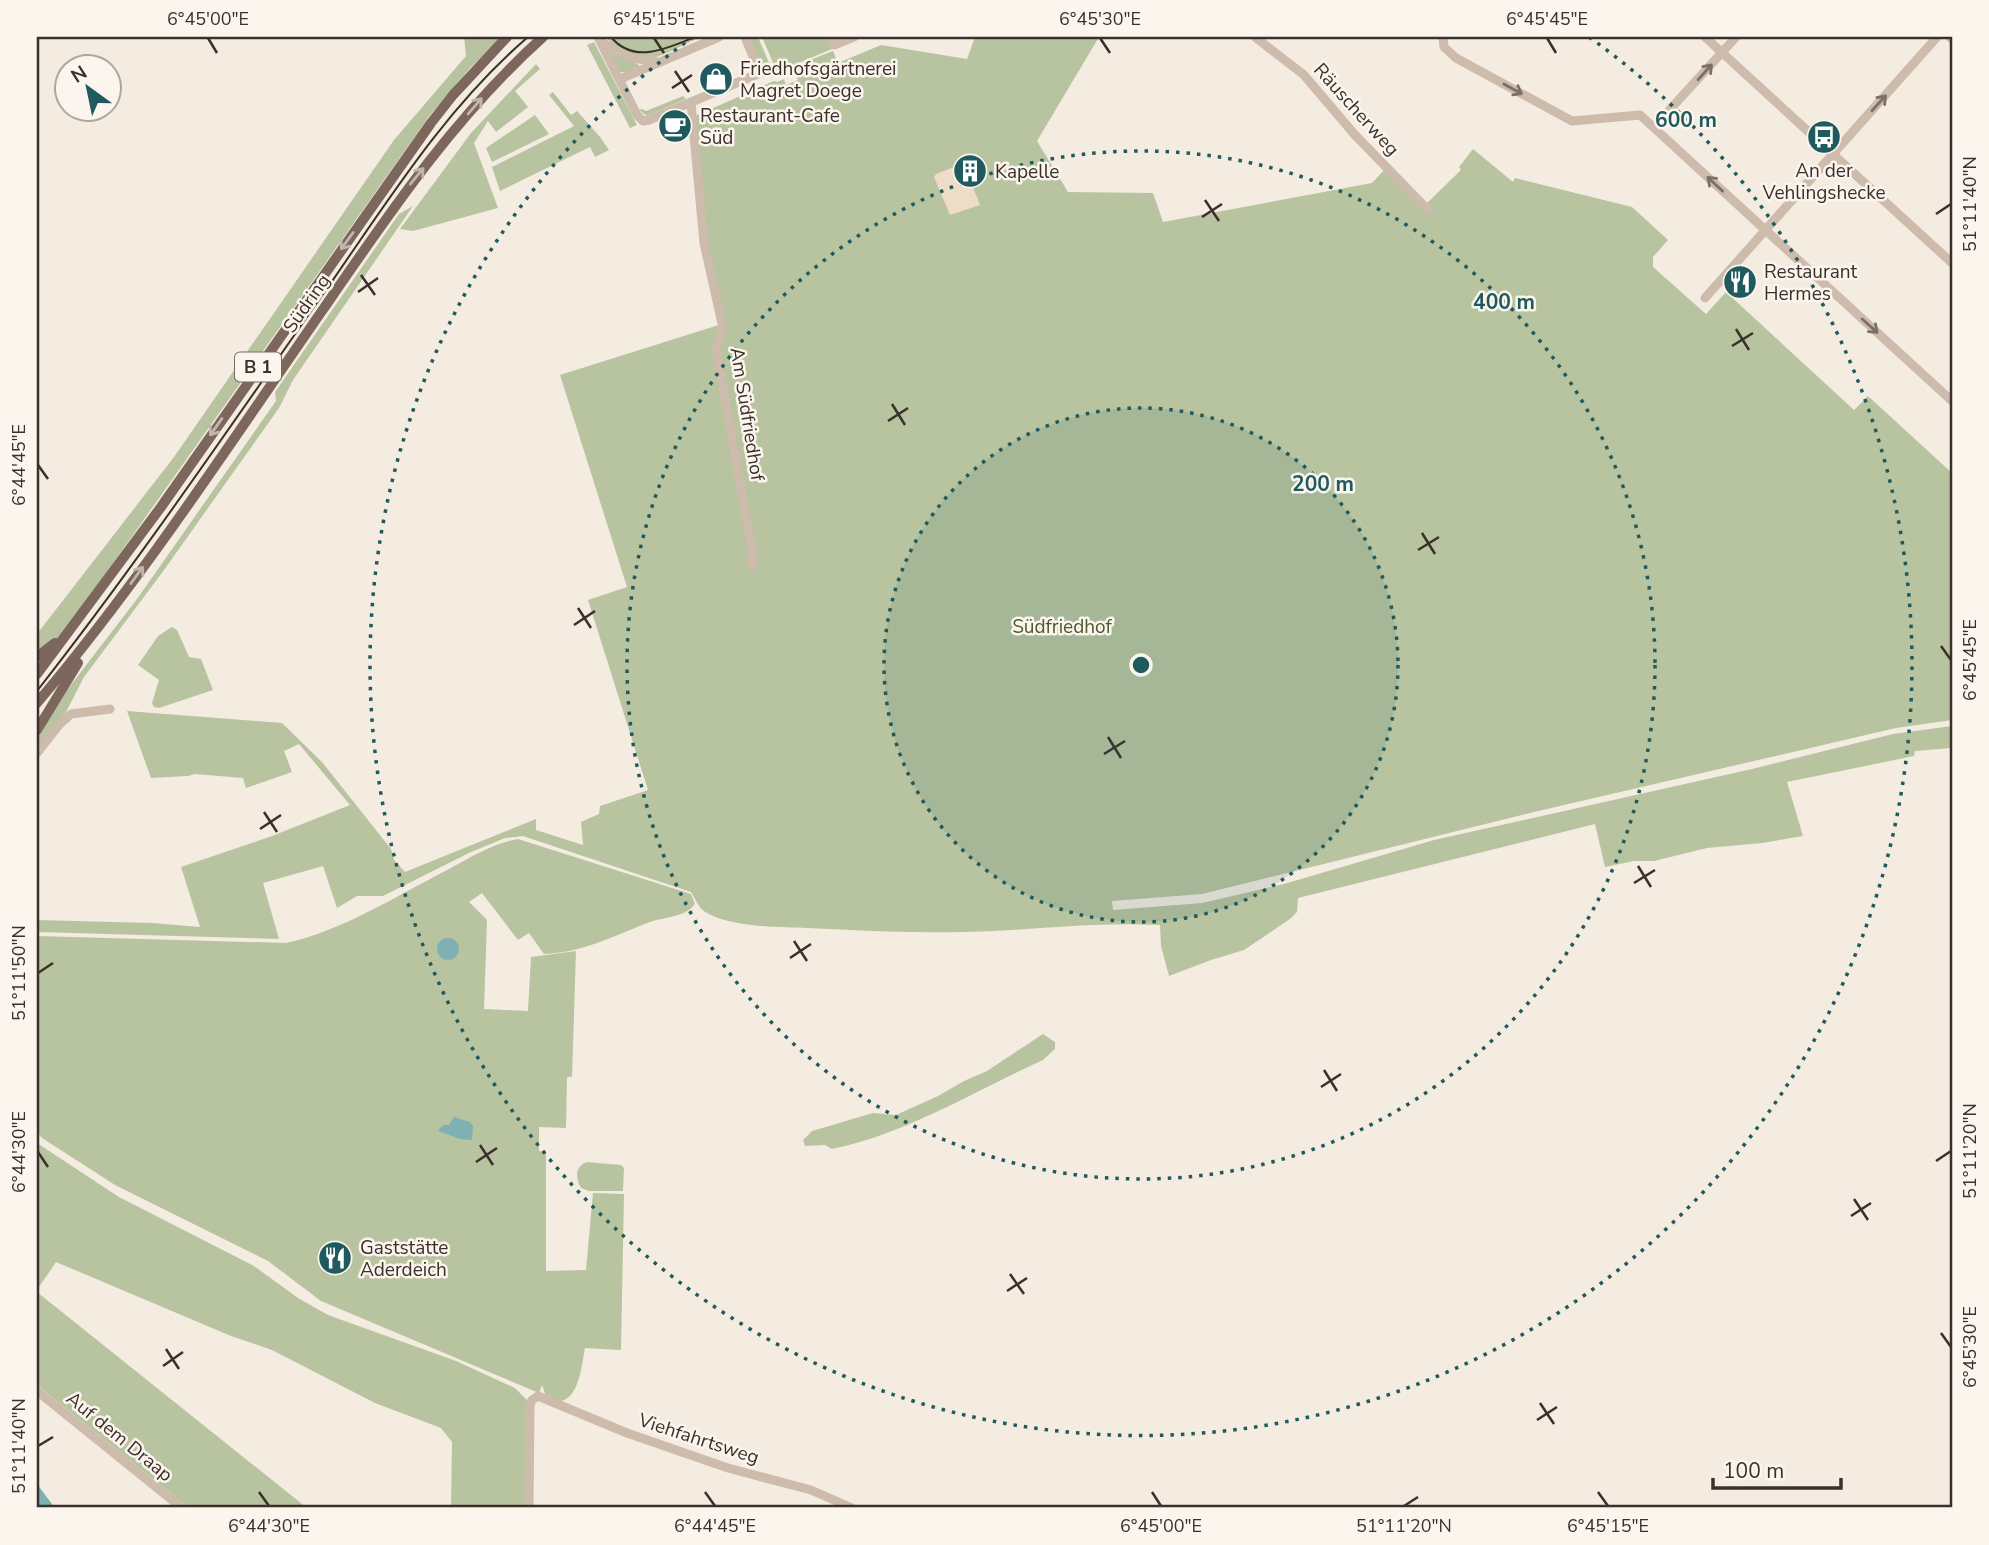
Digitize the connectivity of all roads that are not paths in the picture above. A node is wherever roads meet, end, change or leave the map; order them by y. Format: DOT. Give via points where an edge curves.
graph roads {
  1 [pos="508,37"];
  2 [pos="543,37"];
  3 [pos="719,37"];
  4 [pos="745,37"];
  5 [pos="831,37"];
  6 [pos="854,37"];
  7 [pos="1255,37"];
  8 [pos="1443,37"];
  9 [pos="1705,37"];
  10 [pos="1736,37"];
  11 [pos="1937,37"];
  12 [pos="599,38"];
  13 [pos="1722,52"];
  14 [pos="662,61"];
  15 [pos="620,79"];
  16 [pos="691,103"];
  17 [pos="1654,127"];
  18 [pos="1834,154"];
  19 [pos="1428,210"];
  20 [pos="1765,231"];
  21 [pos="1952,263"];
  22 [pos="1706,298"];
  23 [pos="1952,401"];
  24 [pos="752,566"];
  25 [pos="97,630"];
  26 [pos="68,633"];
  27 [pos="37,657"];
  28 [pos="37,674"];
  29 [pos="37,703"];
  30 [pos="110,709"];
  31 [pos="37,730"];
  32 [pos="37,753"];
  33 [pos="37,1391"];
  34 [pos="182,1508"];
  35 [pos="529,1508"];
  36 [pos="852,1508"];
  1 -- 26 [label="main road, Südring / B 1, one-way" via="431,123"];
  25 -- 2 [label="main road, Südring / B 1, one-way" via="401,196 477,103"];
  3 -- 14 [label="street"];
  4 -- 16 [label="street" via="760,73"];
  5 -- 6 [label="street" via="834,45"];
  7 -- 19 [label="street, Räuscherweg" via="1304,75"];
  8 -- 17 [label="street, one-way" via="1444,47 1453,55 1572,121 1640,115"];
  9 -- 13 [label="street"];
  10 -- 13 [label="street"];
  18 -- 11 [label="street, one-way"];
  12 -- 14 [label="street" via="629,58"];
  12 -- 15 [label="street"];
  17 -- 13 [label="street, one-way"];
  13 -- 18 [label="street"];
  14 -- 15 [label="street"];
  15 -- 16 [label="street" via="643,121"];
  16 -- 24 [label="street, Am Südfriedhof" via="704,243 723,328 716,349 743,489"];
  20 -- 17 [label="street, one-way"];
  18 -- 20 [label="street"];
  18 -- 21 [label="street"];
  20 -- 22 [label="street"];
  20 -- 23 [label="street, one-way"];
  25 -- 29 [label="main road, Südring / B 1"];
  25 -- 31 [label="main road"];
  26 -- 27 [label="main road"];
  26 -- 28 [label="main road, Südring / B 1"];
  30 -- 32 [label="street" via="76,712 65,718"];
  33 -- 34 [label="street, Auf dem Draap"];
  35 -- 36 [label="street, Viehfahrtsweg" via="530,1405 537,1397 627,1433 728,1468 811,1490"];
}
